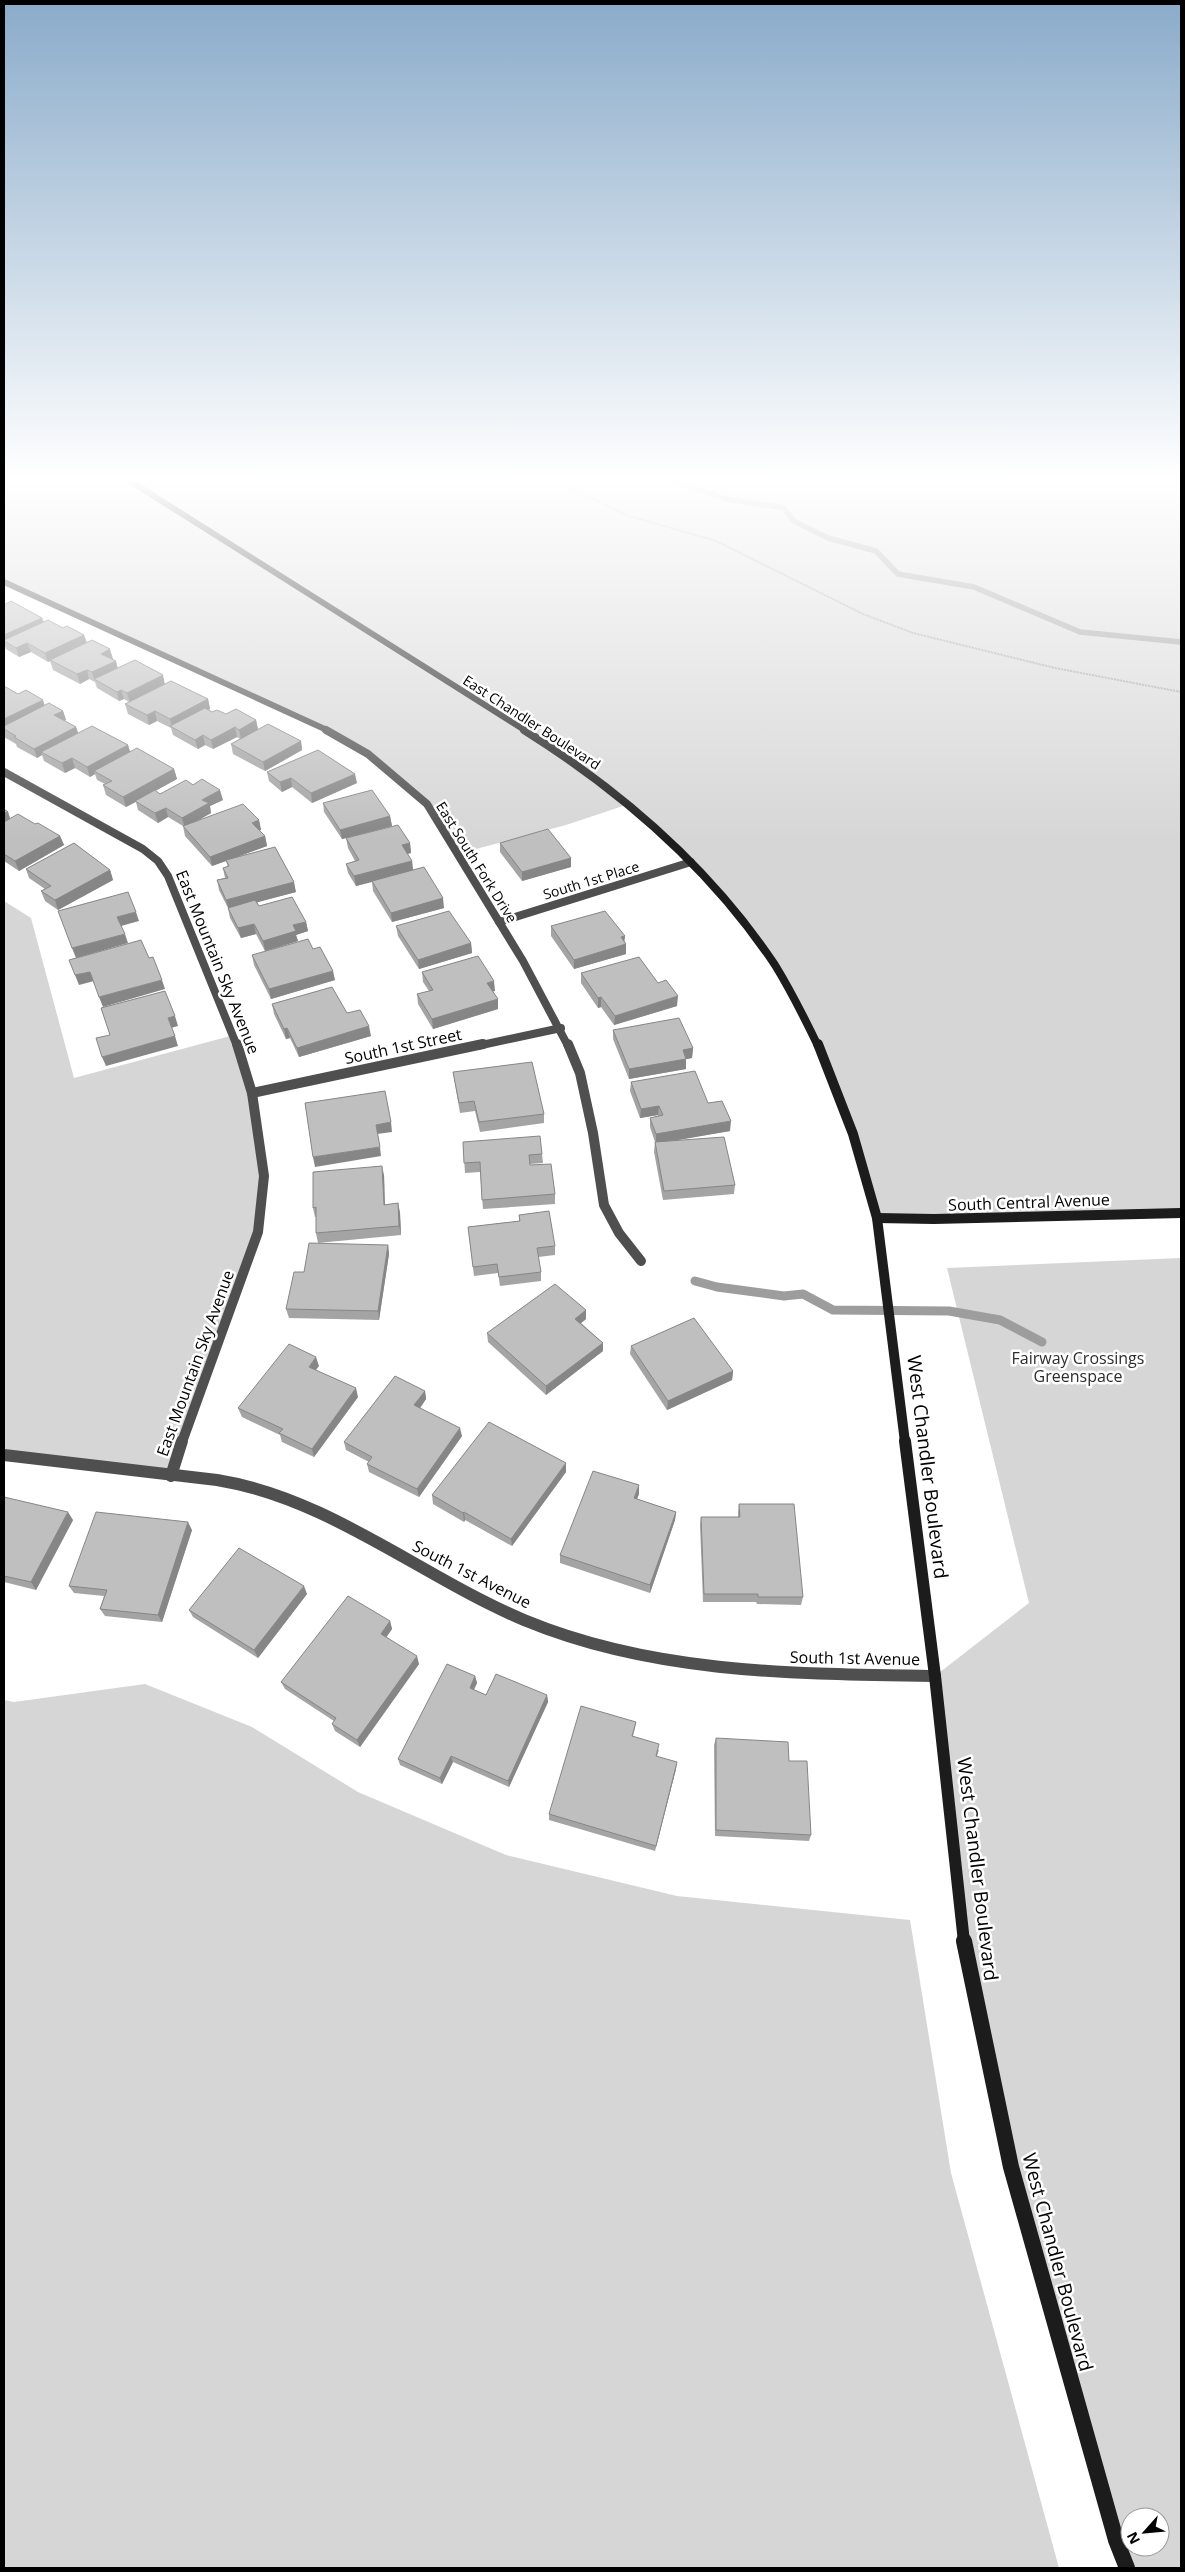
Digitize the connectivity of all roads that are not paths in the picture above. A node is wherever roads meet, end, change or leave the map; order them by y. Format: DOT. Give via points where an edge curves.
graph roads {
  1 [pos="45,601"];
  2 [pos="322,601"];
  3 [pos="4,772"];
  4 [pos="691,862"];
  5 [pos="499,922"];
  6 [pos="560,1028"];
  7 [pos="252,1093"];
  8 [pos="1181,1213"];
  9 [pos="877,1218"];
  10 [pos="641,1261"];
  11 [pos="4,1455"];
  12 [pos="171,1476"];
  13 [pos="935,1676"];
  14 [pos="1127,2568"];
  1 -- 5 [label="street, East South Fork Drive" via="335,734 368,754 426,804"];
  2 -- 4 [label="main road, East Chandler Boulevard" via="553,748 629,804"];
  3 -- 7 [label="street, East Mountain Sky Avenue" via="99,823 158,861 168,876 234,1035"];
  4 -- 5 [label="street, South 1st Place"];
  4 -- 9 [label="main road, East Chandler Boulevard" via="734,910 775,966 818,1045 853,1134"];
  5 -- 6 [label="street, East South Fork Drive"];
  6 -- 7 [label="street, South 1st Street"];
  6 -- 10 [label="street, East South Fork Drive" via="580,1073 604,1205 619,1233"];
  7 -- 12 [label="street, East Mountain Sky Avenue" via="264,1176 258,1232"];
  8 -- 9 [label="main road, South Central Avenue" via="934,1220"];
  9 -- 13 [label="main road, West Chandler Boulevard"];
  11 -- 12 [label="street, South 1st Avenue"];
  12 -- 13 [label="street, South 1st Avenue" via="237,1485 294,1504 381,1545 465,1592 530,1622 586,1642 658,1660 711,1668 776,1673"];
  13 -- 14 [label="main road, West Chandler Boulevard" via="965,1948 1011,2167 1116,2540"];
}
